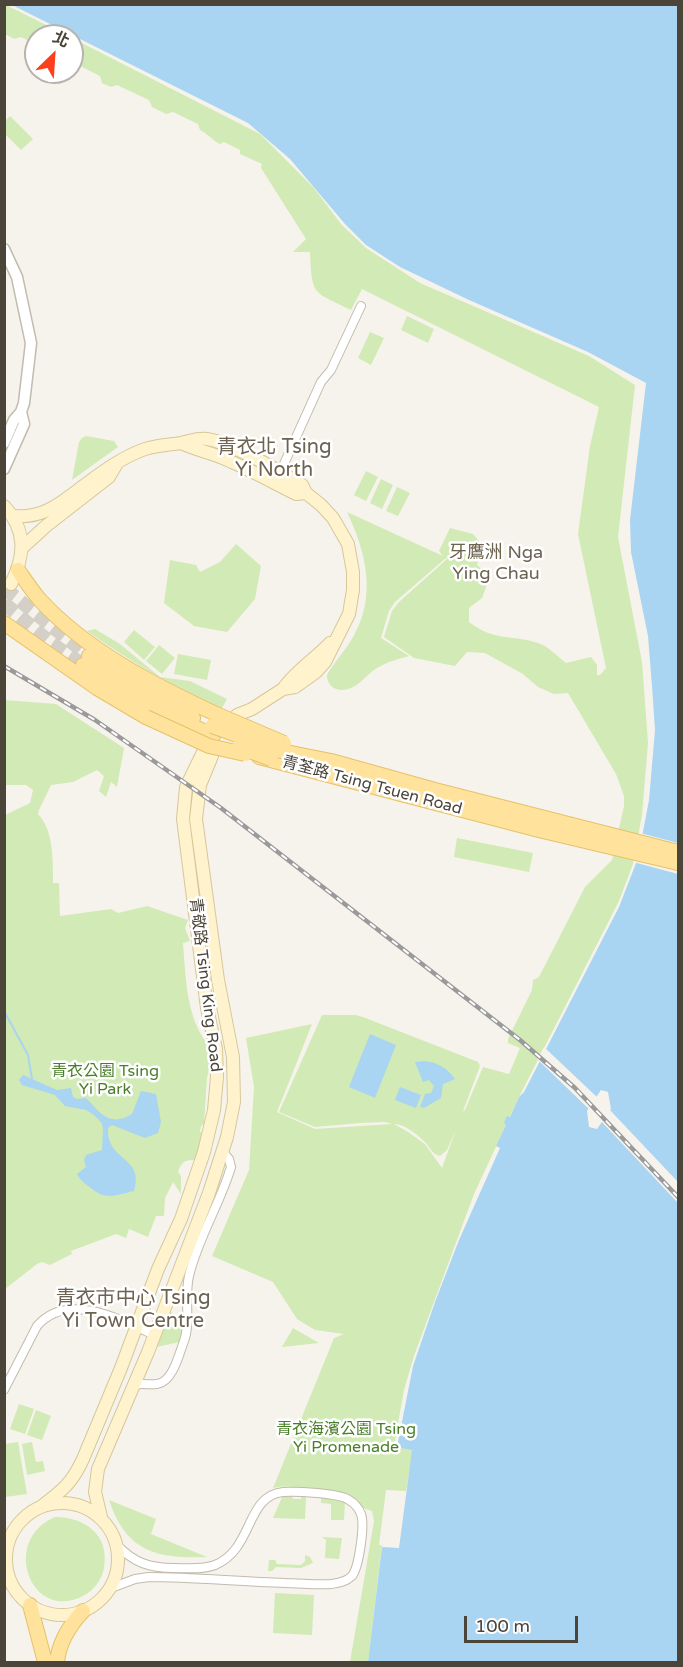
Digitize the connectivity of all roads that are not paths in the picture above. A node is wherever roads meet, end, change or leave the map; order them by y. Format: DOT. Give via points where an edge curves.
graph roads {
  1 [pos="4,249"];
  2 [pos="361,306"];
  3 [pos="21,412"];
  4 [pos="4,442"];
  5 [pos="116,465"];
  6 [pos="4,469"];
  7 [pos="277,478"];
  8 [pos="9,511"];
  9 [pos="23,547"];
  10 [pos="18,570"];
  11 [pos="10,584"];
  12 [pos="4,623"];
  13 [pos="240,718"];
  14 [pos="271,759"];
  15 [pos="330,761"];
  16 [pos="199,840"];
  17 [pos="678,852"];
  18 [pos="189,859"];
  19 [pos="678,863"];
  20 [pos="215,994"];
  21 [pos="223,1152"];
  22 [pos="189,1198"];
  23 [pos="136,1327"];
  24 [pos="154,1335"];
  25 [pos="134,1385"];
  26 [pos="4,1390"];
  27 [pos="42,1506"];
  28 [pos="101,1517"];
  29 [pos="22,1519"];
  30 [pos="4,1528"];
  31 [pos="117,1545"];
  32 [pos="7,1579"];
  33 [pos="111,1588"];
  34 [pos="30,1605"];
  35 [pos="83,1611"];
  36 [pos="45,1662"];
  37 [pos="57,1662"];
  1 -- 3 [label="street" via="17,277 31,343"];
  2 -- 7 [label="street"];
  3 -- 4 [label="street"];
  3 -- 6 [label="street" via="24,424"];
  5 -- 7 [label="main road" via="142,450 196,438 209,440"];
  5 -- 8 [label="main road" via="45,512 28,518"];
  5 -- 9 [label="main road" via="109,477"];
  7 -- 13 [label="main road" via="302,485 333,518 348,544 353,572 350,614 316,672"];
  8 -- 9 [label="main road" via="20,529"];
  9 -- 10 [label="main road"];
  10 -- 11 [label="main road"];
  10 -- 15 [label="main road, bridge" via="39,599 77,633 120,663 248,729"];
  12 -- 14 [label="main road, bridge" via="97,688 165,726 209,746"];
  14 -- 15 [label="main road, 青荃路 Tsing Tsuen Road, bridge" via="199,730 136,698 86,660 212,726 281,751"];
  14 -- 19 [label="main road, 青荃路 Tsing Tsuen Road"];
  15 -- 17 [label="main road, 青荃路 Tsing Tsuen Road"];
  16 -- 18 [label="main road"];
  16 -- 18 [label="main road, 青敬路 Tsing King Road" via="197,797 207,754 193,770 185,795 183,819"];
  16 -- 20 [label="main road, 青敬路 Tsing King Road"];
  18 -- 20 [label="main road, 青敬路 Tsing King Road"];
  20 -- 21 [label="main road, 青敬路 Tsing King Road" via="233,1057 234,1076 234,1102"];
  20 -- 22 [label="main road, 青敬路 Tsing King Road" via="218,1077 214,1110"];
  21 -- 22 [label="main road" via="218,1150 209,1158"];
  21 -- 24 [label="main road, 青敬路 Tsing King Road"];
  21 -- 25 [label="street" via="231,1167 189,1276 187,1335 170,1375 161,1384"];
  22 -- 23 [label="main road, 青敬路 Tsing King Road"];
  23 -- 24 [label="street"];
  23 -- 26 [label="street" via="78,1308 57,1310 37,1326"];
  23 -- 27 [label="main road, 青敬路 Tsing King Road" via="78,1470 63,1490"];
  24 -- 25 [label="main road, 青敬路 Tsing King Road"];
  25 -- 28 [label="main road, 青敬路 Tsing King Road" via="98,1469 95,1492"];
  27 -- 28 [label="main road" via="61,1502 79,1505"];
  27 -- 29 [label="main road"];
  28 -- 31 [label="main road"];
  29 -- 30 [label="main road"];
  29 -- 32 [label="main road" via="8,1542"];
  31 -- 33 [label="main road" via="117,1574"];
  31 -- 33 [label="street" via="148,1566 214,1566 238,1548 261,1502 282,1492 338,1494 352,1502 362,1516 357,1567 352,1576 340,1582 149,1577"];
  32 -- 34 [label="main road"];
  33 -- 35 [label="main road"];
  34 -- 35 [label="main road" via="56,1615"];
  34 -- 36 [label="main road"];
  35 -- 37 [label="main road" via="68,1629"];
}
